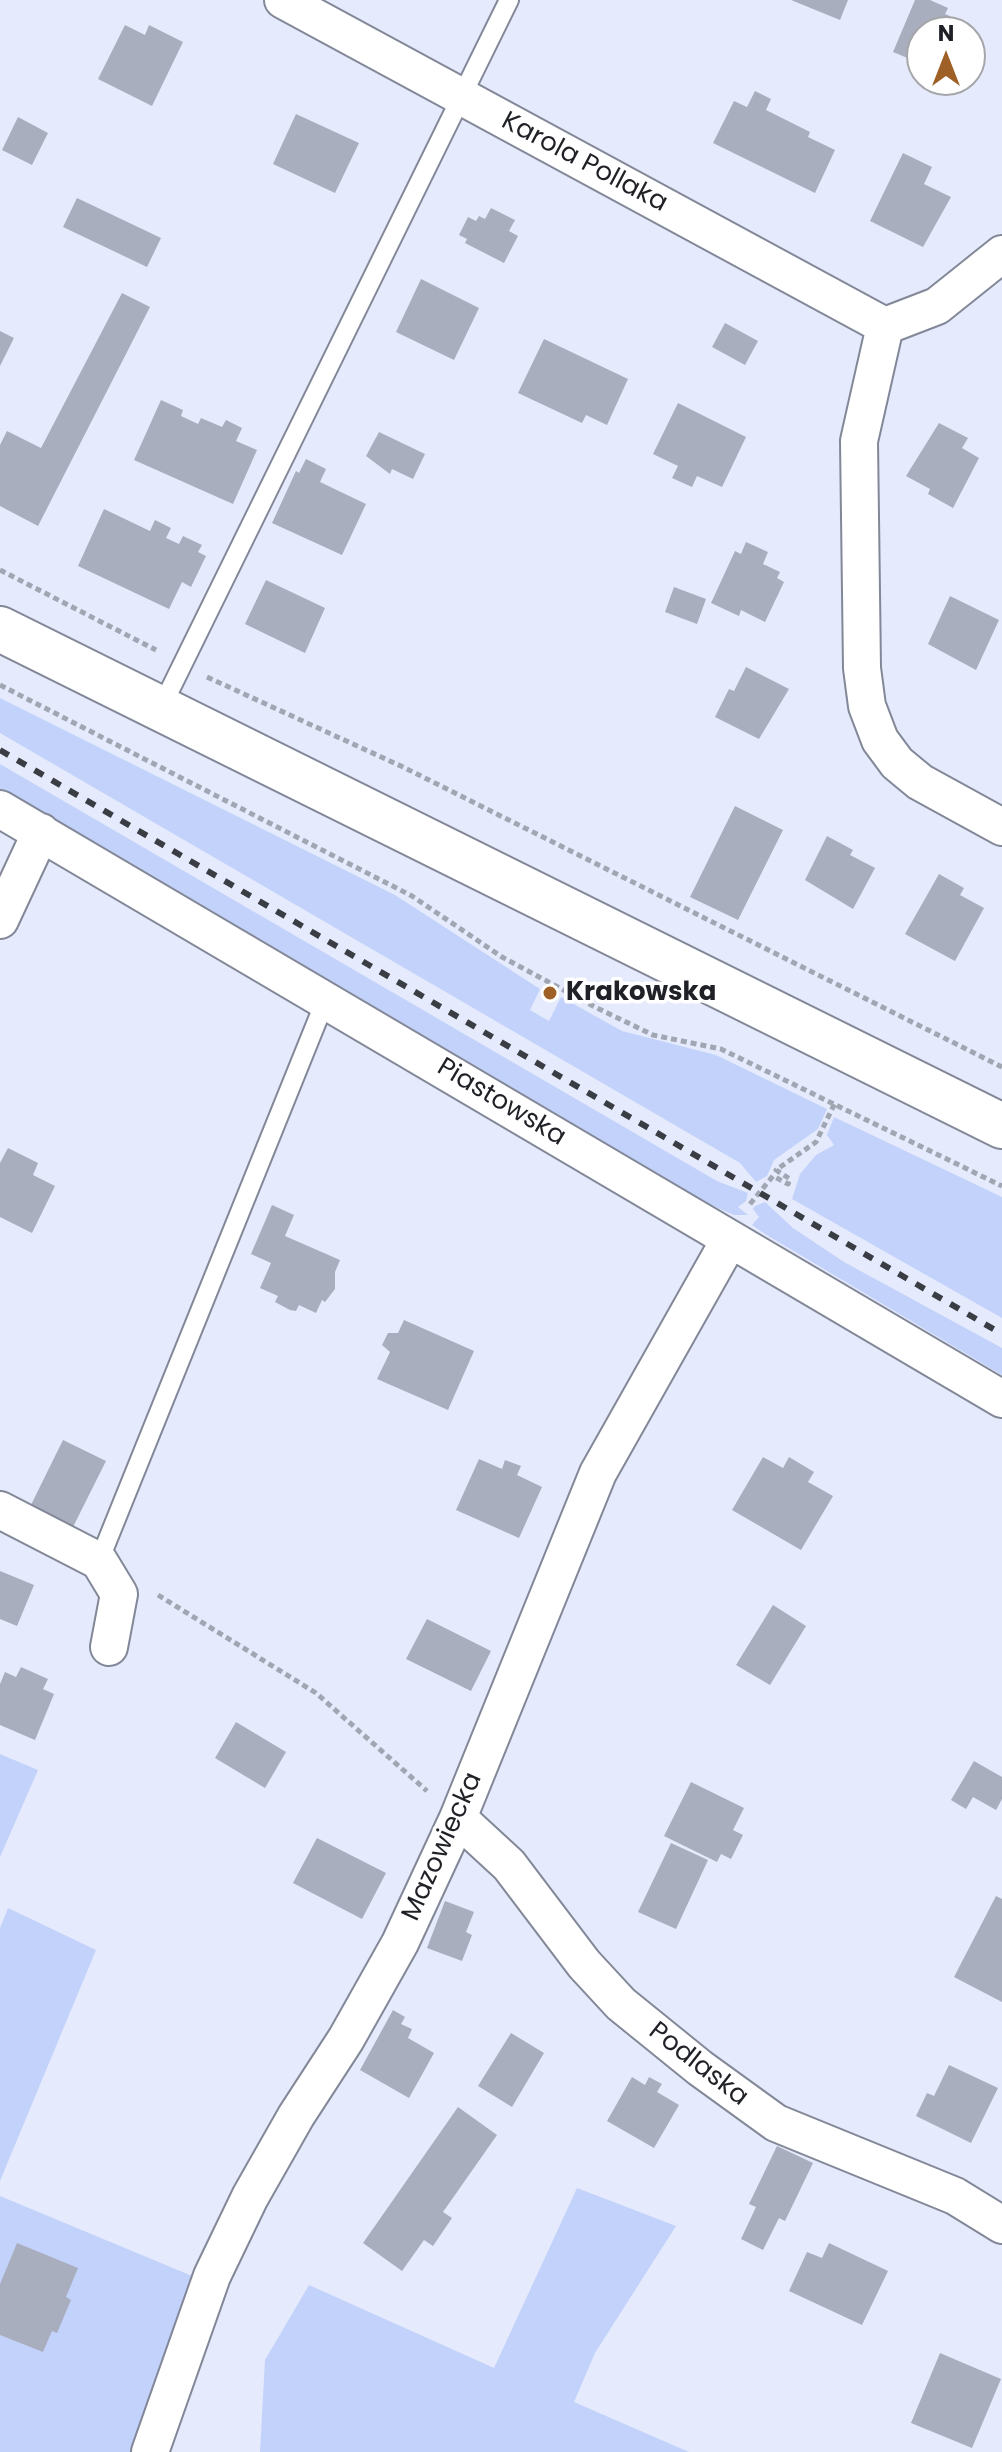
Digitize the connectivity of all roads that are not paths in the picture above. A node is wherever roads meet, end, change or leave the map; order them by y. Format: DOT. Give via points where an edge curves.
graph roads {
  1 [pos="283,0"];
  2 [pos="509,0"];
  3 [pos="463,97"];
  4 [pos="1002,254"];
  5 [pos="885,326"];
  6 [pos="0,629"];
  7 [pos="161,708"];
  8 [pos="0,809"];
  9 [pos="1002,827"];
  10 [pos="41,832"];
  11 [pos="0,920"];
  12 [pos="326,999"];
  13 [pos="1002,1126"];
  14 [pos="730,1239"];
  15 [pos="1002,1399"];
  16 [pos="0,1510"];
  17 [pos="99,1561"];
  18 [pos="109,1647"];
  19 [pos="458,1818"];
  20 [pos="1002,2225"];
  21 [pos="150,2452"];
  1 -- 3 [label="street, Karola Pollaka"];
  2 -- 3 [label="lane"];
  3 -- 5 [label="street, Karola Pollaka"];
  3 -- 7 [label="lane"];
  4 -- 5 [label="street" via="937,306"];
  5 -- 9 [label="street" via="859,441 867,706 880,740 897,763 920,782"];
  6 -- 7 [label="main road"];
  7 -- 13 [label="main road"];
  8 -- 10 [label="street, Piastowska"];
  10 -- 11 [label="street"];
  10 -- 12 [label="street, Piastowska"];
  12 -- 14 [label="street, Piastowska"];
  12 -- 17 [label="lane"];
  14 -- 15 [label="street, Piastowska"];
  14 -- 19 [label="street, Mazowiecka" via="598,1473"];
  16 -- 17 [label="street"];
  17 -- 18 [label="street" via="119,1594"];
  19 -- 20 [label="street, Podlaska" via="509,1865 621,2004 700,2068 776,2123 955,2196"];
  19 -- 21 [label="street, Mazowiecka" via="400,1943 244,2211 212,2276"];
}
